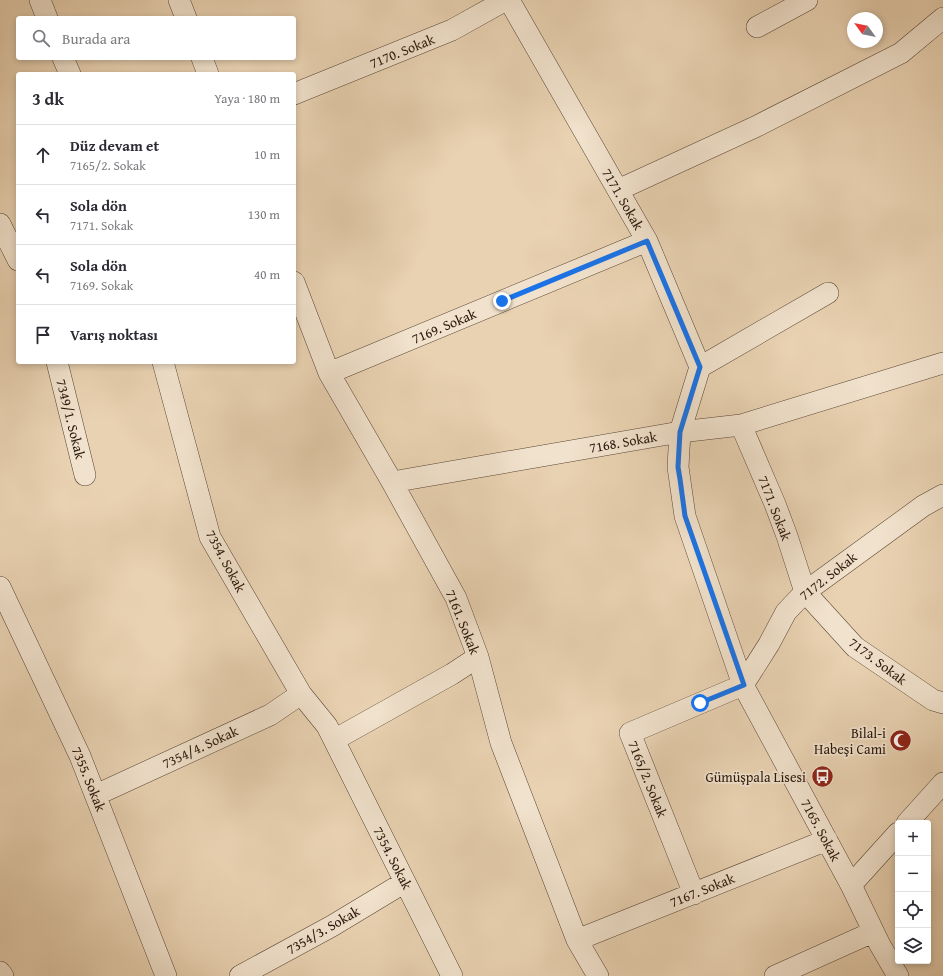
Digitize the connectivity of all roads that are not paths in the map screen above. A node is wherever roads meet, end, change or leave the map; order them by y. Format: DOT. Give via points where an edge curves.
graph roads {
  1 [pos="40,0"];
  2 [pos="179,0"];
  3 [pos="507,0"];
  4 [pos="807,0"];
  5 [pos="46,16"];
  6 [pos="185,16"];
  7 [pos="943,18"];
  8 [pos="757,27"];
  9 [pos="64,60"];
  10 [pos="203,60"];
  11 [pos="69,72"];
  12 [pos="207,72"];
  13 [pos="296,93"];
  14 [pos="618,190"];
  15 [pos="0,224"];
  16 [pos="647,241"];
  17 [pos="16,256"];
  18 [pos="296,287"];
  19 [pos="828,293"];
  20 [pos="943,363"];
  21 [pos="57,364"];
  22 [pos="164,364"];
  23 [pos="700,367"];
  24 [pos="329,373"];
  25 [pos="741,425"];
  26 [pos="680,432"];
  27 [pos="85,475"];
  28 [pos="392,482"];
  29 [pos="943,495"];
  30 [pos="0,587"];
  31 [pos="805,592"];
  32 [pos="478,657"];
  33 [pos="744,685"];
  34 [pos="301,694"];
  35 [pos="943,703"];
  36 [pos="334,740"];
  37 [pos="943,783"];
  38 [pos="96,795"];
  39 [pos="910,820"];
  40 [pos="895,836"];
  41 [pos="827,840"];
  42 [pos="405,882"];
  43 [pos="851,885"];
  44 [pos="694,894"];
  45 [pos="873,932"];
  46 [pos="577,940"];
  47 [pos="0,972"];
  48 [pos="3,976"];
  49 [pos="166,976"];
  50 [pos="240,976"];
  51 [pos="452,976"];
  52 [pos="598,976"];
  53 [pos="775,976"];
  54 [pos="898,976"];
  1 -- 5 [label="street"];
  2 -- 6 [label="street"];
  3 -- 13 [label="street, 7170. Sokak" via="452,30"];
  3 -- 14 [label="street, 7171. Sokak"];
  4 -- 8 [label="street"];
  7 -- 14 [label="street" via="901,53 755,126"];
  9 -- 11 [label="street"];
  10 -- 12 [label="street"];
  14 -- 16 [label="street, 7171. Sokak"];
  15 -- 17 [label="street"];
  16 -- 23 [label="street, 7171. Sokak"];
  16 -- 24 [label="street, 7169. Sokak"];
  18 -- 24 [label="street, 7161. Sokak"];
  19 -- 23 [label="street"];
  20 -- 25 [label="street, 7168. Sokak"];
  21 -- 27 [label="street, 7349/1. Sokak"];
  22 -- 34 [label="street, 7354. Sokak" via="210,537"];
  23 -- 26 [label="street"];
  24 -- 28 [label="street, 7161. Sokak"];
  25 -- 26 [label="street, 7168. Sokak"];
  25 -- 31 [label="street, 7171. Sokak" via="775,504"];
  26 -- 28 [label="street, 7168. Sokak"];
  26 -- 33 [label="street" via="678,467 685,516"];
  28 -- 32 [label="street, 7161. Sokak" via="456,598"];
  29 -- 31 [label="street, 7172. Sokak" via="922,506"];
  30 -- 38 [label="street, 7355. Sokak"];
  31 -- 33 [label="street, 7172. Sokak" via="786,612 770,644"];
  31 -- 35 [label="street, 7173. Sokak" via="855,647 933,700"];
  32 -- 36 [label="street"];
  32 -- 46 [label="street, 7161. Sokak" via="501,743"];
  33 -- 41 [label="street, 7165. Sokak"];
  33 -- 44 [label="street, 7165/2. Sokak" via="630,733"];
  34 -- 36 [label="street, 7354. Sokak" via="327,726"];
  34 -- 38 [label="street, 7354/4. Sokak" via="270,715"];
  36 -- 42 [label="street, 7354. Sokak"];
  37 -- 39 [label="street"];
  38 -- 49 [label="street, 7355. Sokak"];
  40 -- 43 [label="street"];
  41 -- 43 [label="street, 7165. Sokak"];
  41 -- 44 [label="street, 7167. Sokak"];
  42 -- 50 [label="street, 7354/3. Sokak" via="332,926"];
  42 -- 51 [label="street, 7354. Sokak"];
  43 -- 45 [label="street, 7165. Sokak"];
  44 -- 46 [label="street, 7167. Sokak"];
  45 -- 53 [label="street"];
  45 -- 54 [label="street, 7165. Sokak"];
  46 -- 52 [label="street, 7161. Sokak"];
  47 -- 48 [label="street"];
}
